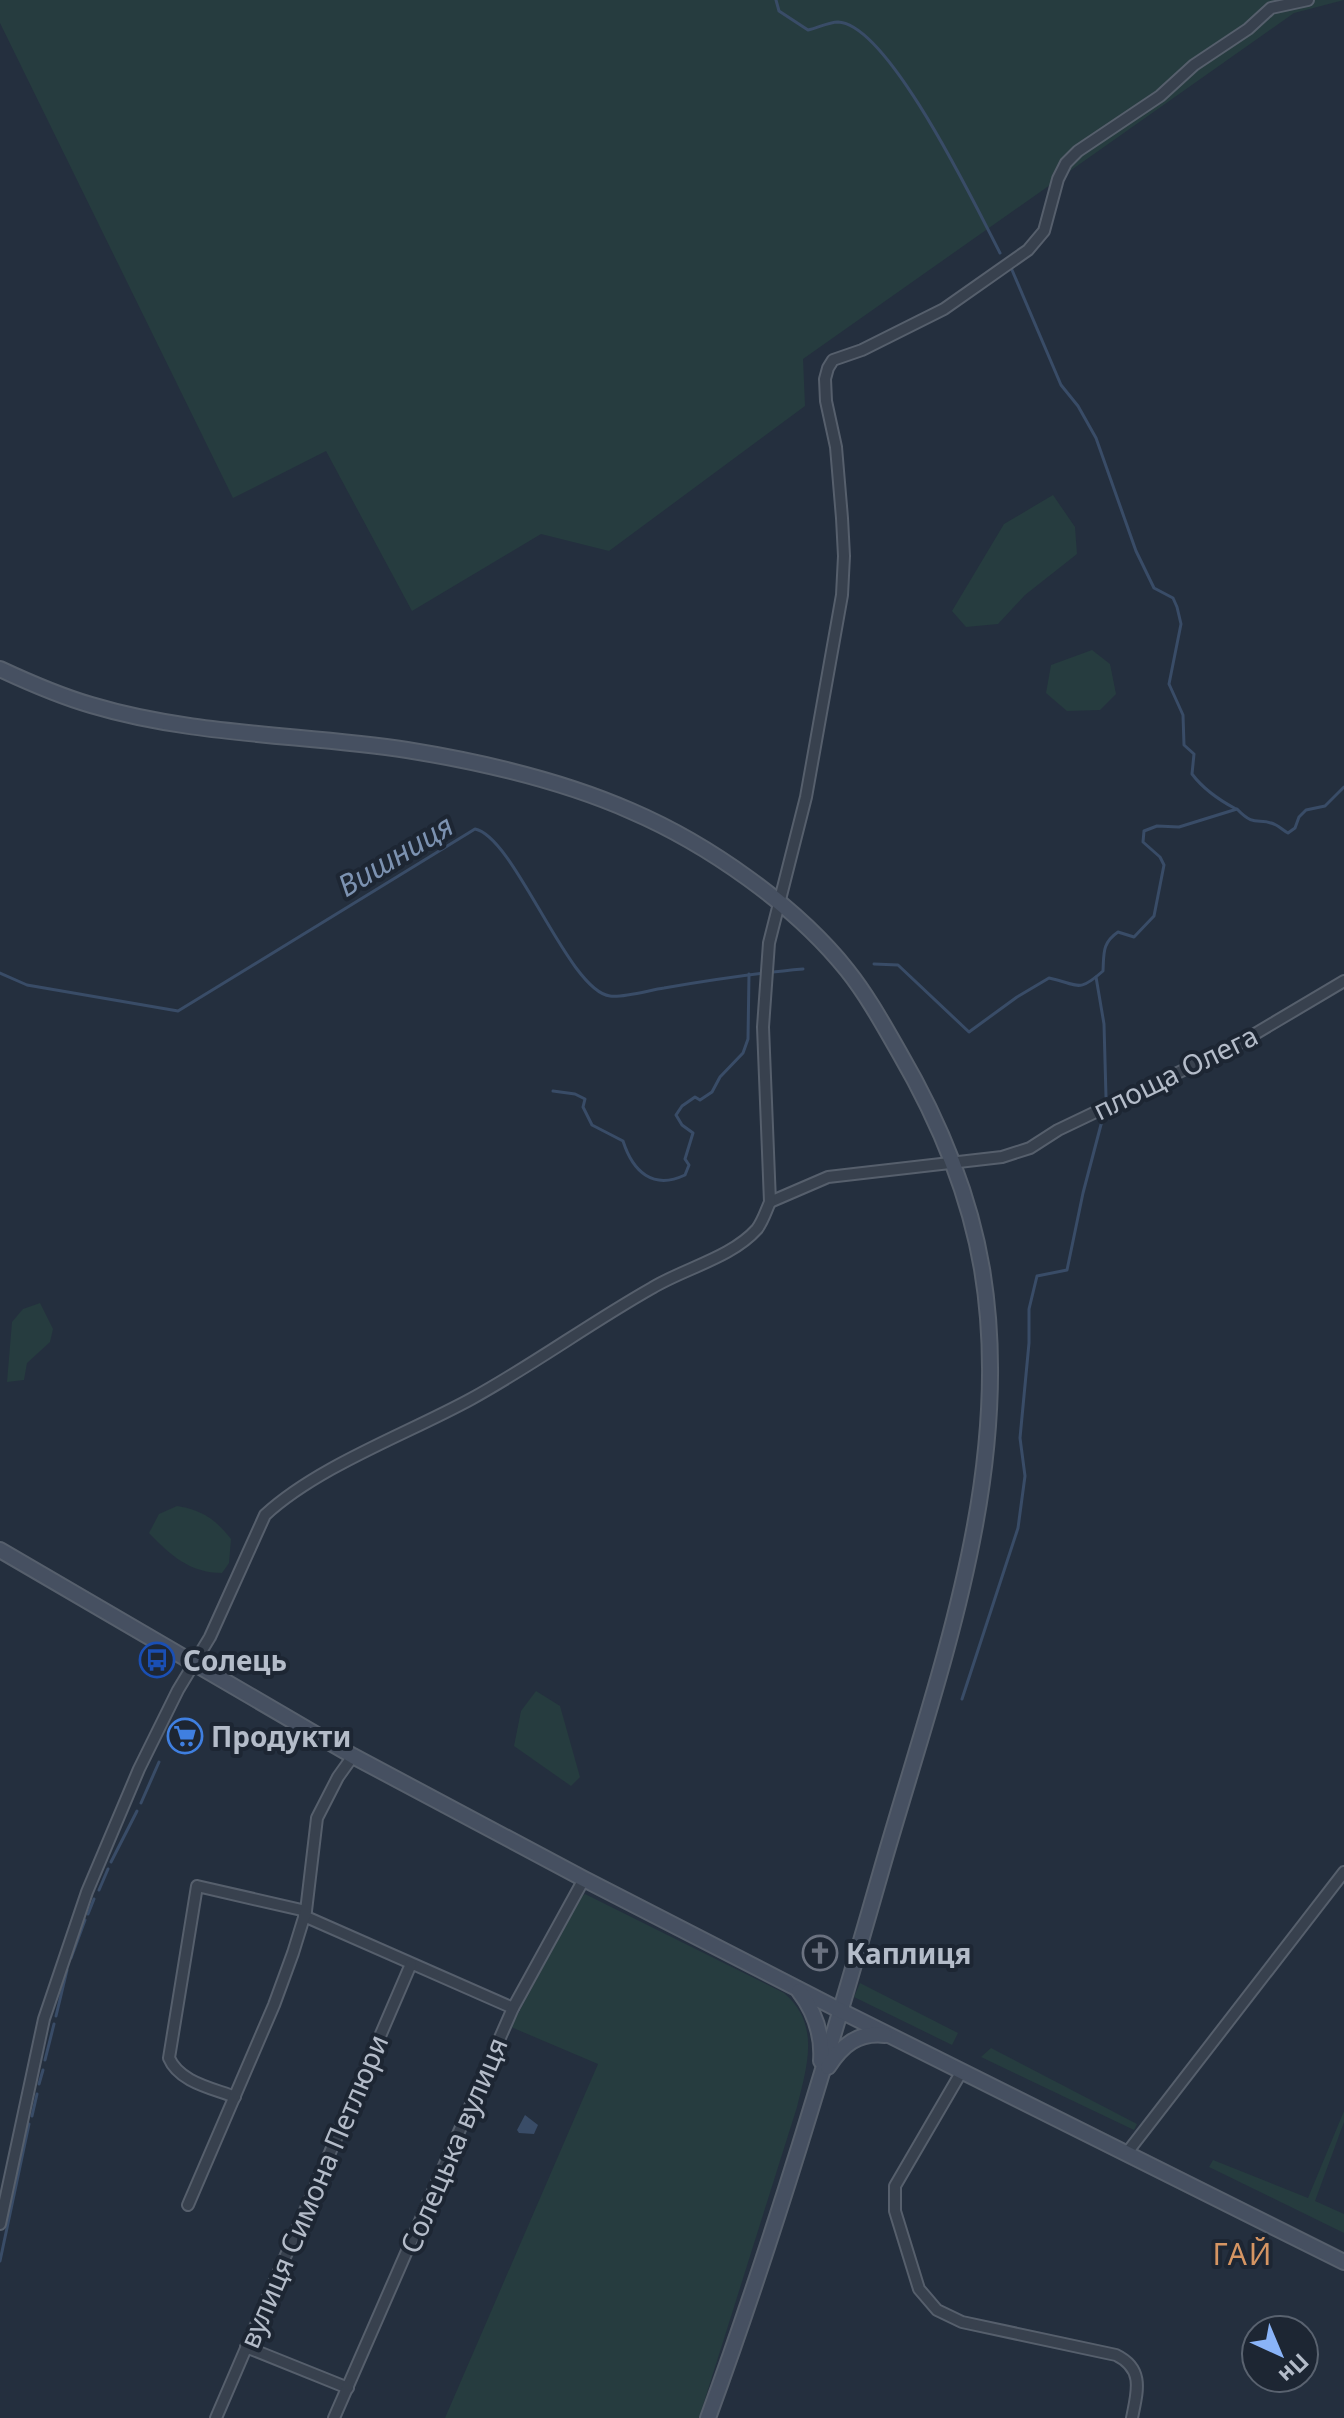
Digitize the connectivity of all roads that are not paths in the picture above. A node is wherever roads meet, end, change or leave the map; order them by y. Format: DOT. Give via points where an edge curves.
graph roads {
  1 [pos="1308,0"];
  2 [pos="0,669"];
  3 [pos="779,901"];
  4 [pos="1344,981"];
  5 [pos="953,1163"];
  6 [pos="770,1202"];
  7 [pos="0,1550"];
  8 [pos="194,1663"];
  9 [pos="353,1756"];
  10 [pos="1344,1872"];
  11 [pos="584,1879"];
  12 [pos="305,1914"];
  13 [pos="411,1964"];
  14 [pos="797,1989"];
  15 [pos="513,2008"];
  16 [pos="841,2011"];
  17 [pos="891,2035"];
  18 [pos="962,2071"];
  19 [pos="819,2081"];
  20 [pos="235,2097"];
  21 [pos="1126,2154"];
  22 [pos="188,2205"];
  23 [pos="0,2224"];
  24 [pos="1344,2262"];
  25 [pos="246,2347"];
  26 [pos="348,2388"];
  27 [pos="216,2418"];
  28 [pos="334,2418"];
  29 [pos="708,2418"];
  30 [pos="1132,2418"];
  1 -- 3 [label="street" via="1271,8 1160,96 1078,151 1058,179 1044,231 1028,250 944,309 833,360 825,379 842,518 842,595 806,797"];
  2 -- 3 [label="main road" via="92,705 169,723 404,750 493,767 572,790 636,812"];
  3 -- 5 [label="main road" via="820,940 866,997 913,1077"];
  3 -- 6 [label="street" via="769,943 763,1027"];
  4 -- 5 [label="street, площа Олега" via="1238,1044 1030,1148"];
  5 -- 6 [label="street, площа Олега" via="828,1177"];
  5 -- 16 [label="main road" via="973,1226 988,1313 991,1365 985,1454 952,1624"];
  6 -- 8 [label="street" via="759,1226 737,1246 654,1286 472,1399 280,1501 265,1515"];
  7 -- 8 [label="main road"];
  8 -- 9 [label="main road"];
  8 -- 23 [label="street" via="139,1769 63,1959 34,2062"];
  9 -- 11 [label="main road"];
  9 -- 12 [label="street" via="317,1818"];
  10 -- 21 [label="street"];
  11 -- 14 [label="main road"];
  11 -- 15 [label="street, Солецька вулиця"];
  12 -- 13 [label="street"];
  12 -- 20 [label="street"];
  12 -- 20 [label="street" via="197,1886 169,2058 192,2080"];
  13 -- 15 [label="street"];
  13 -- 25 [label="street, вулиця Симона Петлюри"];
  14 -- 16 [label="main road"];
  14 -- 19 [label="main road" via="810,2006 820,2036"];
  15 -- 26 [label="street, Солецька вулиця"];
  16 -- 17 [label="main road"];
  16 -- 19 [label="main road"];
  17 -- 18 [label="main road"];
  17 -- 19 [label="main road" via="866,2034 849,2042"];
  18 -- 21 [label="main road"];
  18 -- 30 [label="street" via="893,2199 915,2279 932,2306 948,2317 1126,2359 1139,2384"];
  19 -- 29 [label="main road"];
  20 -- 22 [label="street"];
  21 -- 24 [label="main road"];
  25 -- 26 [label="street"];
  25 -- 27 [label="street, вулиця Симона Петлюри"];
  26 -- 28 [label="street, Солецька вулиця"];
}
